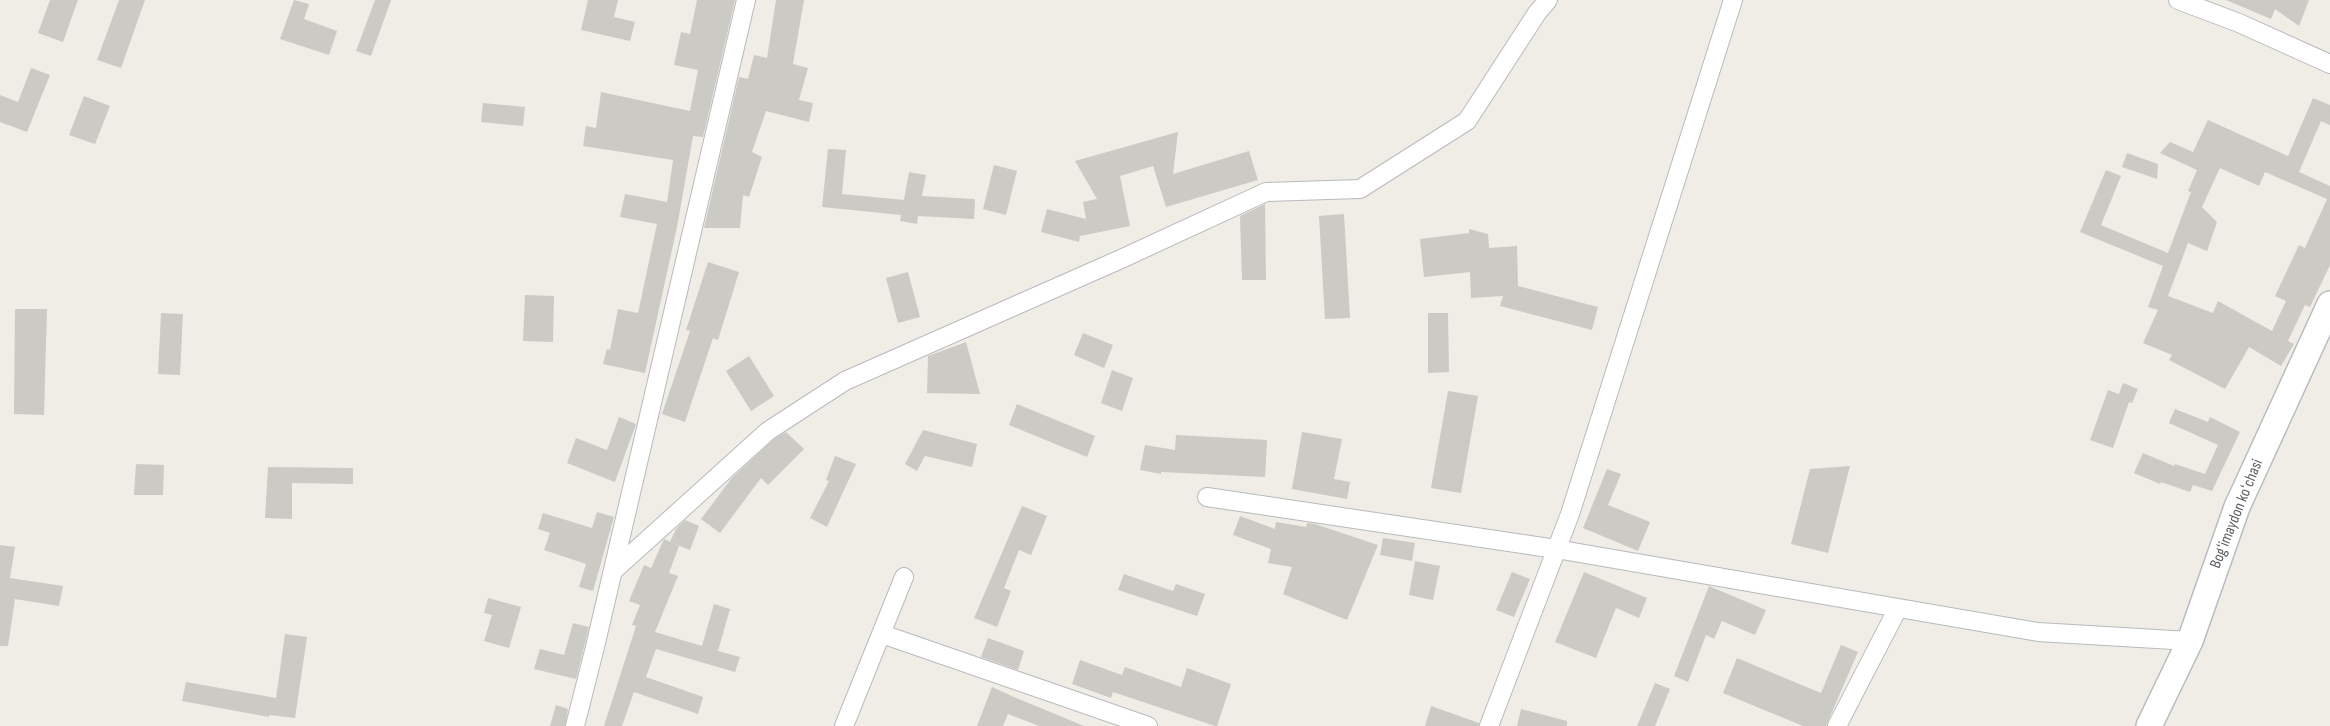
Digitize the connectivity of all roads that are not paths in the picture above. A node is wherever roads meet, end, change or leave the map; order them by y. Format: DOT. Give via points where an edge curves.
graph roads {
  1 [pos="746,0"];
  2 [pos="1548,0"];
  3 [pos="1733,0"];
  4 [pos="2178,0"];
  5 [pos="2330,64"];
  6 [pos="2330,304"];
  7 [pos="1207,497"];
  8 [pos="1556,549"];
  9 [pos="613,571"];
  10 [pos="904,577"];
  11 [pos="1898,608"];
  12 [pos="882,634"];
  13 [pos="2190,641"];
  14 [pos="575,726"];
  15 [pos="844,726"];
  16 [pos="1148,726"];
  17 [pos="1489,726"];
  18 [pos="1837,726"];
  19 [pos="2149,726"];
  1 -- 9 [label="street"];
  2 -- 9 [label="street" via="1467,121 1360,189 1266,192 845,380 768,431"];
  3 -- 8 [label="street"];
  4 -- 5 [label="street"];
  6 -- 13 [label="main road, Bogʻimaydon koʻchasi" via="2237,507"];
  7 -- 8 [label="street"];
  8 -- 11 [label="street"];
  8 -- 17 [label="street"];
  9 -- 14 [label="street"];
  10 -- 12 [label="street"];
  11 -- 13 [label="street" via="2038,632"];
  11 -- 18 [label="street"];
  12 -- 15 [label="street"];
  12 -- 16 [label="street"];
  13 -- 19 [label="main road, Bogʻimaydon koʻchasi"];
}
